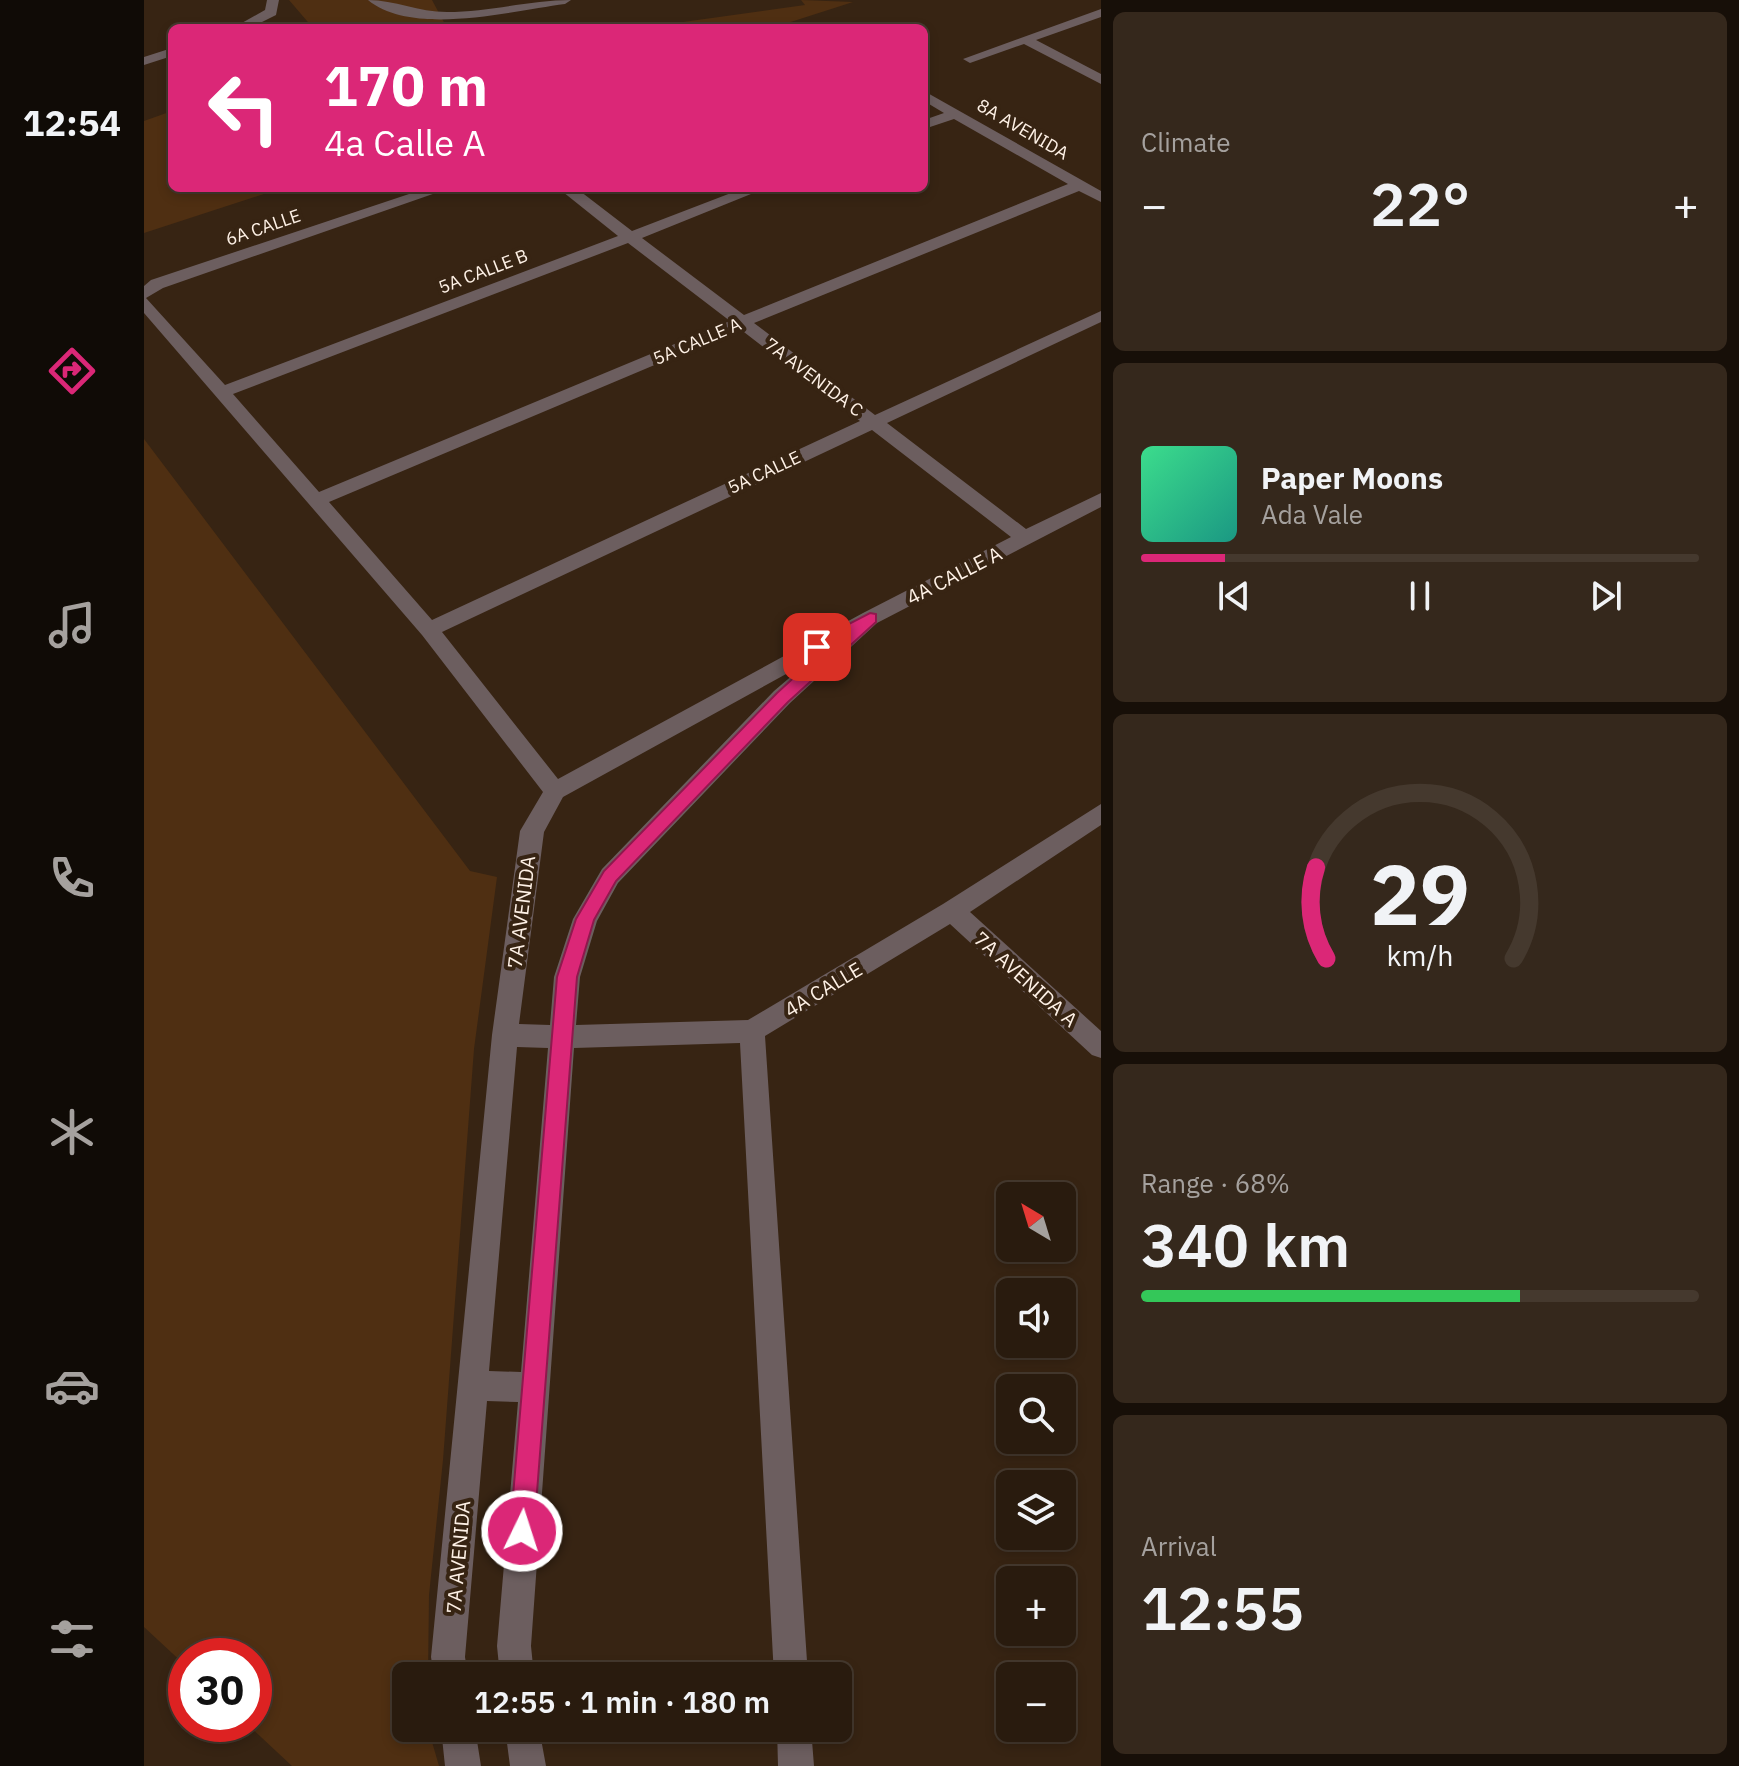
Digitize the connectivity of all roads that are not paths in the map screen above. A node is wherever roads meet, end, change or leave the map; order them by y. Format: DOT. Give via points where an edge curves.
graph roads {
  1 [pos="273,0"];
  2 [pos="374,0"];
  3 [pos="555,1"];
  4 [pos="1101,13"];
  5 [pos="248,24"];
  6 [pos="1026,40"];
  7 [pos="168,53"];
  8 [pos="148,59"];
  9 [pos="970,59"];
  10 [pos="1101,80"];
  11 [pos="928,97"];
  12 [pos="956,113"];
  13 [pos="928,124"];
  14 [pos="1080,185"];
  15 [pos="430,192"];
  16 [pos="571,192"];
  17 [pos="748,192"];
  18 [pos="1101,197"];
  19 [pos="630,237"];
  20 [pos="144,294"];
  21 [pos="144,303"];
  22 [pos="1101,316"];
  23 [pos="742,322"];
  24 [pos="222,392"];
  25 [pos="872,421"];
  26 [pos="1101,499"];
  27 [pos="317,500"];
  28 [pos="1025,538"];
  29 [pos="870,618"];
  30 [pos="429,630"];
  31 [pos="555,791"];
  32 [pos="1101,813"];
  33 [pos="952,911"];
  34 [pos="752,1031"];
  35 [pos="505,1035"];
  36 [pos="562,1037"];
  37 [pos="1101,1047"];
  38 [pos="473,1386"];
  39 [pos="532,1387"];
  40 [pos="449,1662"];
  41 [pos="516,1662"];
  42 [pos="790,1662"];
  43 [pos="460,1742"];
  44 [pos="524,1742"];
  45 [pos="795,1742"];
  46 [pos="463,1766"];
  47 [pos="528,1766"];
  48 [pos="796,1766"];
  1 -- 5 [label="street" via="271,12"];
  2 -- 3 [label="street" via="408,13 449,16"];
  4 -- 6 [label="street"];
  6 -- 9 [label="street"];
  6 -- 10 [label="street"];
  7 -- 8 [label="street"];
  11 -- 12 [label="street, 8A AVENIDA"];
  12 -- 13 [label="street"];
  12 -- 14 [label="street, 8A AVENIDA"];
  14 -- 18 [label="street, 8A AVENIDA"];
  14 -- 23 [label="street, 5A CALLE A"];
  15 -- 20 [label="street, 6A CALLE" via="157,284"];
  16 -- 19 [label="street, 7A AVENIDA C"];
  17 -- 19 [label="street, 5A CALLE B"];
  19 -- 23 [label="street, 7A AVENIDA C"];
  19 -- 24 [label="street, 5A CALLE B"];
  21 -- 24 [label="street"];
  22 -- 25 [label="street, 5A CALLE"];
  23 -- 25 [label="street, 7A AVENIDA C"];
  23 -- 27 [label="street, 5A CALLE A"];
  24 -- 27 [label="street"];
  25 -- 28 [label="street, 7A AVENIDA C"];
  25 -- 30 [label="street, 5A CALLE"];
  26 -- 28 [label="street, 4A CALLE A"];
  27 -- 30 [label="street"];
  28 -- 29 [label="street, 4A CALLE A"];
  29 -- 31 [label="street, 4A CALLE A"];
  29 -- 36 [label="street" via="782,697 610,876 585,919 567,977"];
  30 -- 31 [label="street"];
  31 -- 35 [label="street, 7A AVENIDA" via="532,831"];
  32 -- 33 [label="street, 4A CALLE"];
  33 -- 34 [label="street, 4A CALLE"];
  33 -- 37 [label="street, 7A AVENIDA A"];
  34 -- 36 [label="street, 4A CALLE"];
  34 -- 42 [label="street"];
  35 -- 36 [label="street, 4A CALLE"];
  35 -- 38 [label="street, 7A AVENIDA"];
  36 -- 39 [label="street"];
  38 -- 39 [label="street"];
  38 -- 40 [label="street, 7A AVENIDA"];
  39 -- 41 [label="street"];
  43 -- 46 [label="street"];
  44 -- 47 [label="street"];
  45 -- 48 [label="street"];
}
